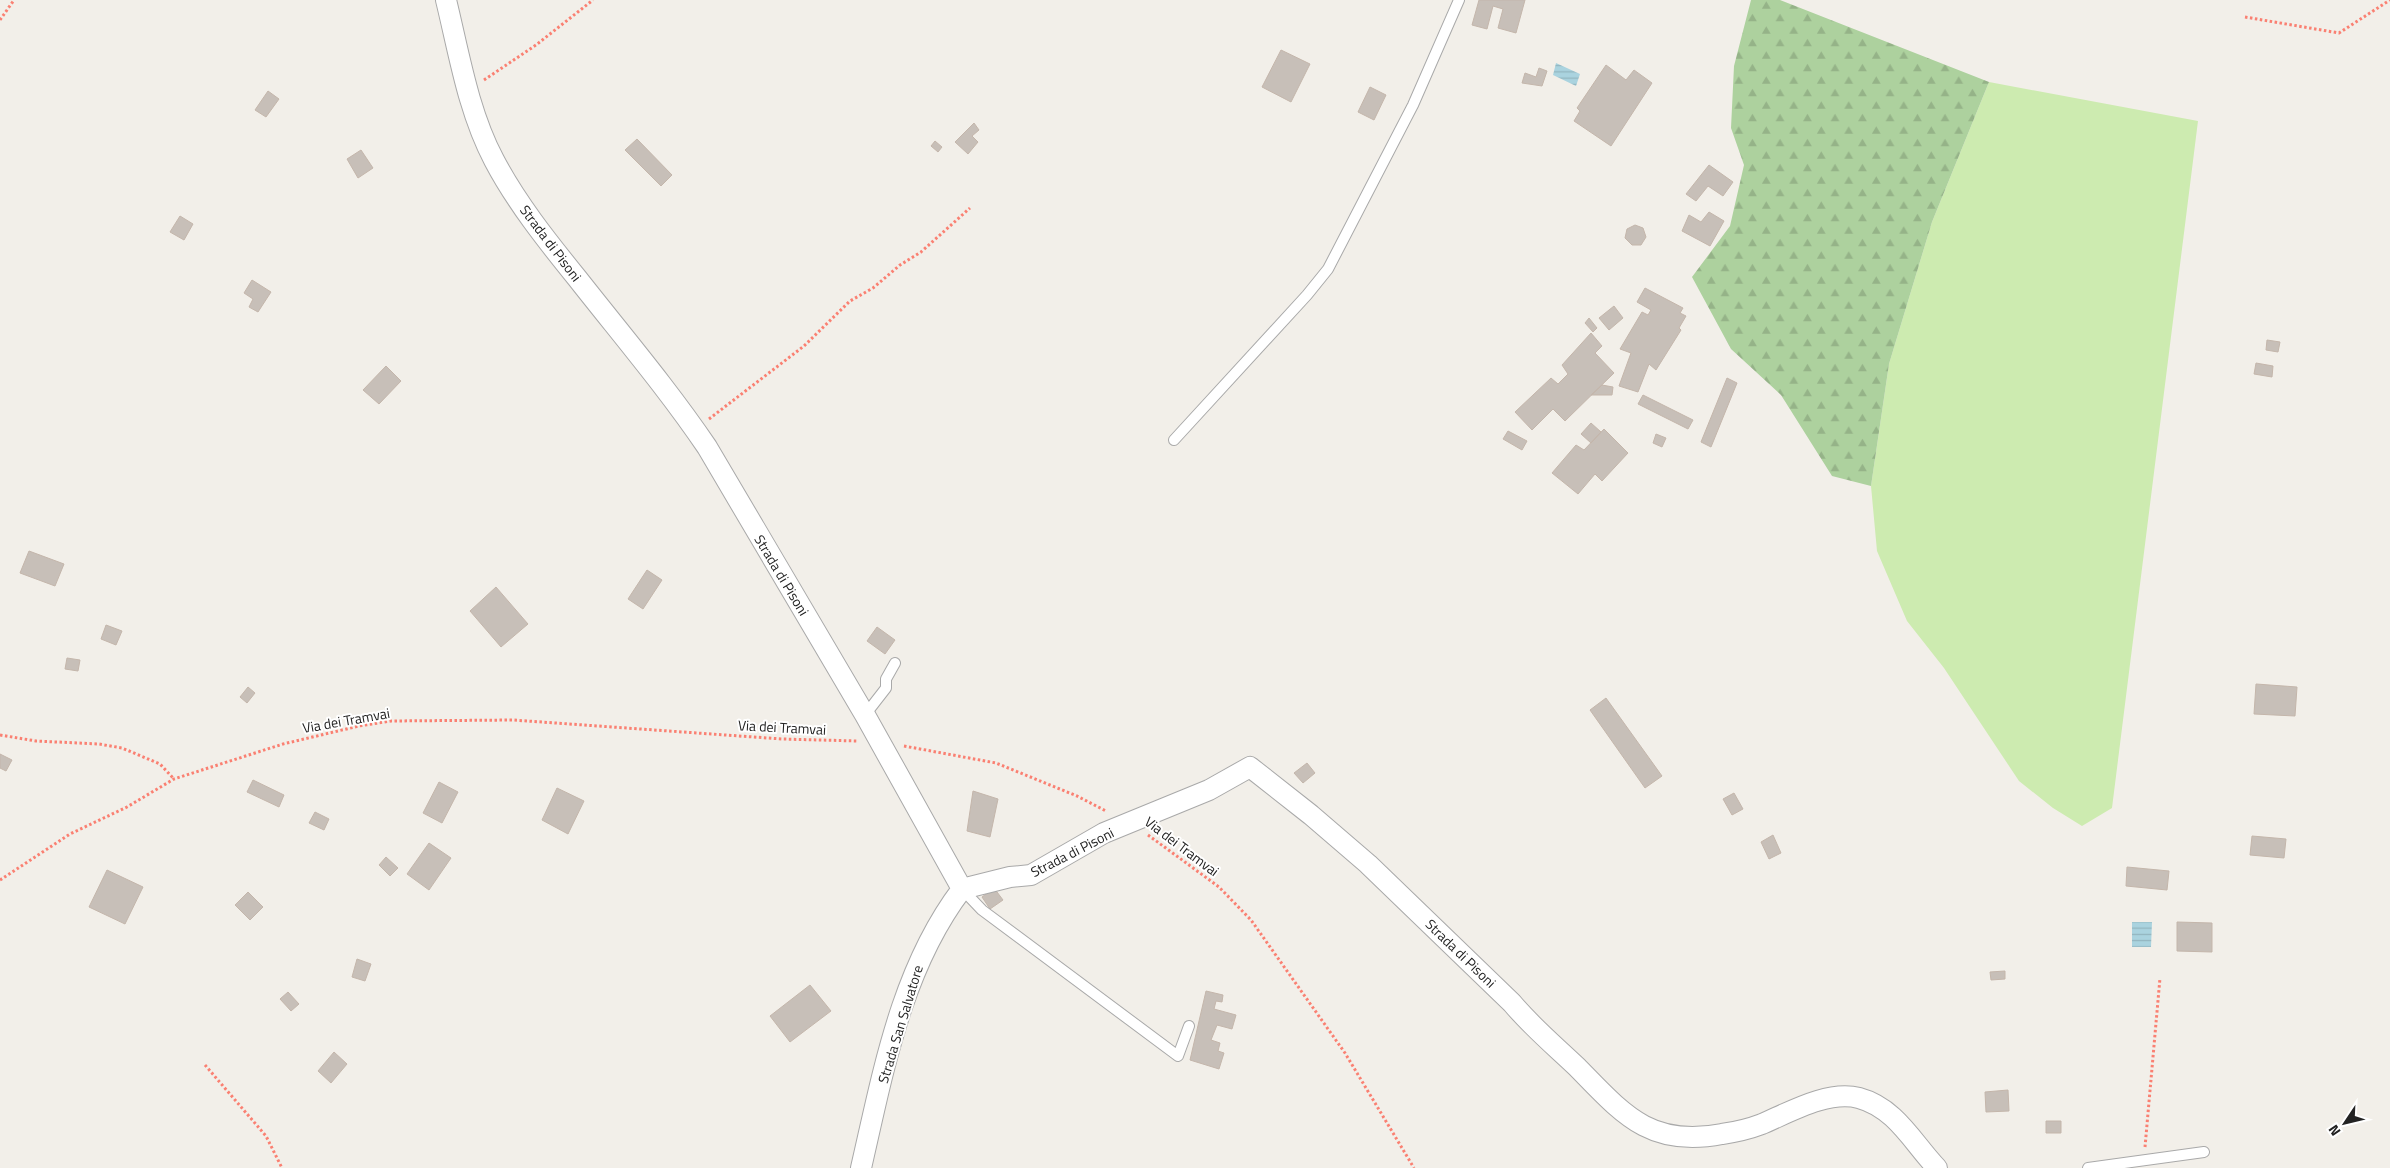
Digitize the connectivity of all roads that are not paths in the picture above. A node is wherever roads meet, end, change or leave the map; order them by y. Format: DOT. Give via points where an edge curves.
graph roads {
  1 [pos="446,0"];
  2 [pos="1459,0"];
  3 [pos="1174,440"];
  4 [pos="895,663"];
  5 [pos="865,715"];
  6 [pos="962,889"];
  7 [pos="1189,1026"];
  8 [pos="2204,1152"];
  9 [pos="861,1168"];
  10 [pos="1937,1168"];
  11 [pos="2088,1168"];
  1 -- 5 [label="street, Strada di Pisoni" via="468,87 487,145 518,199 696,431"];
  2 -- 3 [label="lane" via="1413,105 1330,264 1303,300"];
  4 -- 5 [label="lane" via="886,679 886,688"];
  5 -- 6 [label="street, Strada di Pisoni"];
  6 -- 7 [label="lane" via="982,910 1178,1056"];
  6 -- 9 [label="street, Strada San Salvatore" via="939,922 916,969 882,1078"];
  6 -- 10 [label="street, Strada di Pisoni" via="1031,875 1104,833 1209,790 1250,767 1368,864 1602,1094 1646,1127 1679,1138 1704,1138 1752,1128 1817,1102 1854,1097 1892,1116"];
  8 -- 11 [label="lane"];
}
